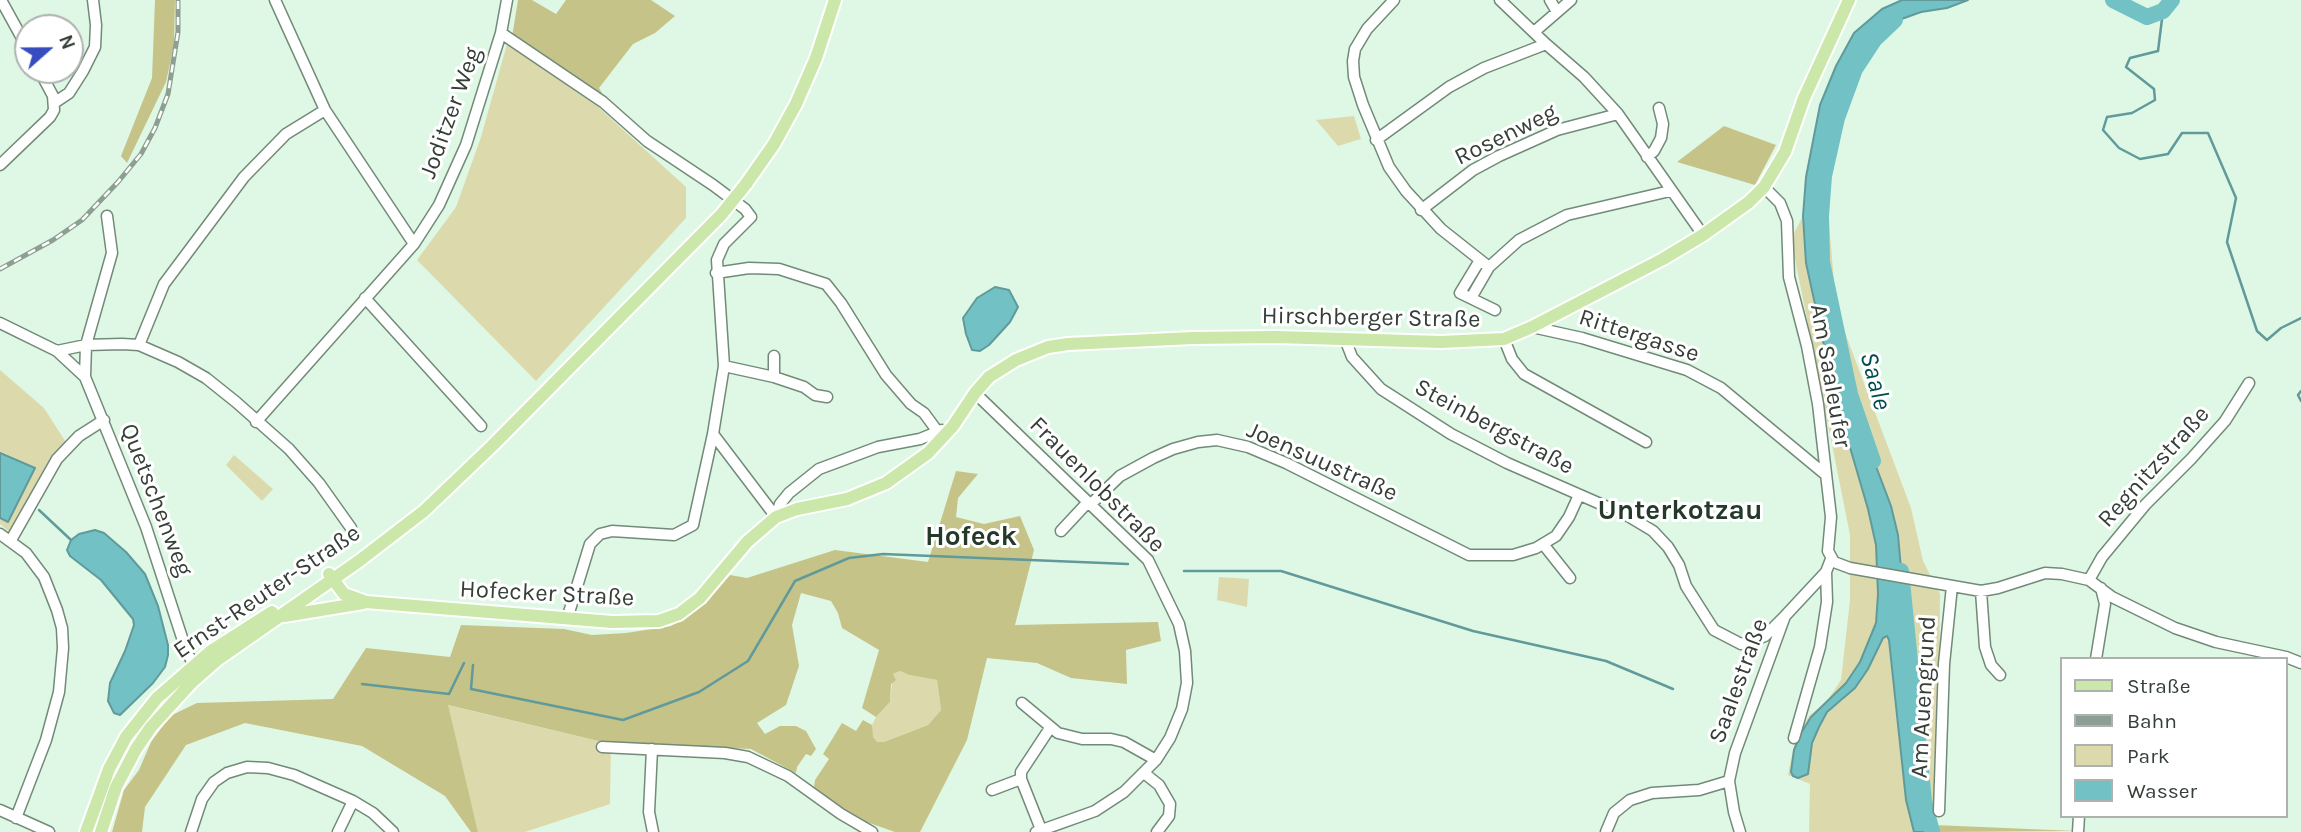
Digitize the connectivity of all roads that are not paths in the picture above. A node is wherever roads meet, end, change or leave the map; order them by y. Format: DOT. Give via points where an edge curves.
graph roads {
  1 [pos="1,0"];
  2 [pos="93,0"];
  3 [pos="275,0"];
  4 [pos="497,0"];
  5 [pos="835,0"];
  6 [pos="1394,0"];
  7 [pos="1500,0"];
  8 [pos="1550,0"];
  9 [pos="1571,0"];
  10 [pos="1849,0"];
  11 [pos="506,4"];
  12 [pos="1557,12"];
  13 [pos="14,24"];
  14 [pos="1534,32"];
  15 [pos="501,33"];
  16 [pos="1546,44"];
  17 [pos="47,84"];
  18 [pos="54,103"];
  19 [pos="1660,108"];
  20 [pos="325,110"];
  21 [pos="1618,114"];
  22 [pos="1376,140"];
  23 [pos="1647,157"];
  24 [pos="0,165"];
  25 [pos="1764,187"];
  26 [pos="1671,191"];
  27 [pos="1421,210"];
  28 [pos="107,216"];
  29 [pos="1703,235"];
  30 [pos="414,244"];
  31 [pos="1480,260"];
  32 [pos="1489,267"];
  33 [pos="716,273"];
  34 [pos="365,298"];
  35 [pos="1471,298"];
  36 [pos="1494,310"];
  37 [pos="0,323"];
  38 [pos="1535,328"];
  39 [pos="1345,339"];
  40 [pos="1504,339"];
  41 [pos="86,345"];
  42 [pos="139,345"];
  43 [pos="57,351"];
  44 [pos="774,356"];
  45 [pos="724,366"];
  46 [pos="85,377"];
  47 [pos="774,377"];
  48 [pos="2249,383"];
  49 [pos="975,393"];
  50 [pos="827,397"];
  51 [pos="104,420"];
  52 [pos="256,422"];
  53 [pos="481,426"];
  54 [pos="953,426"];
  55 [pos="938,432"];
  56 [pos="713,435"];
  57 [pos="1646,442"];
  58 [pos="1826,475"];
  59 [pos="1579,495"];
  60 [pos="1090,503"];
  61 [pos="776,517"];
  62 [pos="351,528"];
  63 [pos="1061,531"];
  64 [pos="0,534"];
  65 [pos="11,540"];
  66 [pos="1544,544"];
  67 [pos="1831,559"];
  68 [pos="1826,572"];
  69 [pos="331,577"];
  70 [pos="1570,578"];
  71 [pos="2094,582"];
  72 [pos="1952,586"];
  73 [pos="1981,591"];
  74 [pos="2120,601"];
  75 [pos="366,603"];
  76 [pos="2104,614"];
  77 [pos="1785,615"];
  78 [pos="280,616"];
  79 [pos="567,619"];
  80 [pos="2096,657"];
  81 [pos="2286,657"];
  82 [pos="197,669"];
  83 [pos="2000,675"];
  84 [pos="1021,703"];
  85 [pos="1050,728"];
  86 [pos="1794,738"];
  87 [pos="602,747"];
  88 [pos="652,749"];
  89 [pos="1156,760"];
  90 [pos="1144,773"];
  91 [pos="1021,779"];
  92 [pos="1729,781"];
  93 [pos="992,790"];
  94 [pos="353,802"];
  95 [pos="0,810"];
  96 [pos="1939,811"];
  97 [pos="16,818"];
  98 [pos="650,831"];
  99 [pos="49,832"];
  100 [pos="86,832"];
  101 [pos="101,832"];
  102 [pos="191,832"];
  103 [pos="338,832"];
  104 [pos="393,832"];
  105 [pos="872,832"];
  106 [pos="1040,832"];
  107 [pos="1157,832"];
  108 [pos="1606,832"];
  109 [pos="1740,832"];
  1 -- 13 [label="street"];
  2 -- 18 [label="street" via="95,47 69,93"];
  3 -- 20 [label="street"];
  4 -- 11 [label="street"];
  5 -- 69 [label="main road, Ernst-Reuter-Straße, bridge" via="802,92 774,144 721,215 424,511"];
  6 -- 22 [label="street" via="1367,29 1353,61 1354,77"];
  7 -- 14 [label="street"];
  8 -- 12 [label="street"];
  9 -- 12 [label="street"];
  10 -- 25 [label="main road, Hirschberger Straße" via="1785,152"];
  11 -- 15 [label="street, Joditzer Weg"];
  12 -- 14 [label="street"];
  14 -- 16 [label="street"];
  15 -- 30 [label="street, Joditzer Weg" via="466,145 439,205"];
  15 -- 33 [label="street" via="603,102 665,155 749,213 749,220 719,251"];
  16 -- 21 [label="street"];
  16 -- 22 [label="street" via="1450,87"];
  17 -- 18 [label="street"];
  18 -- 24 [label="street" via="50,117"];
  19 -- 23 [label="street" via="1661,138"];
  20 -- 30 [label="street"];
  20 -- 42 [label="street" via="286,134 244,177 164,284"];
  21 -- 23 [label="street"];
  21 -- 27 [label="street, Rosenweg" via="1557,130 1509,151 1473,170"];
  22 -- 27 [label="street" via="1389,167"];
  23 -- 26 [label="street"];
  25 -- 29 [label="main road, Hirschberger Straße"];
  25 -- 58 [label="street, Am Saaleufer" via="1780,203 1787,221 1789,276 1818,404"];
  26 -- 29 [label="street"];
  26 -- 32 [label="street" via="1567,215 1519,240"];
  27 -- 31 [label="street"];
  28 -- 41 [label="street" via="112,253"];
  29 -- 38 [label="main road, Hirschberger Straße"];
  30 -- 34 [label="street, Joditzer Weg"];
  31 -- 32 [label="street"];
  31 -- 35 [label="street" via="1460,293"];
  32 -- 35 [label="street"];
  33 -- 45 [label="street"];
  33 -- 55 [label="street" via="779,269 826,284 886,375"];
  34 -- 52 [label="street, Joditzer Weg"];
  34 -- 53 [label="street"];
  35 -- 36 [label="street"];
  37 -- 43 [label="street"];
  38 -- 40 [label="main road, Hirschberger Straße"];
  38 -- 58 [label="street, Rittergasse" via="1687,370 1721,388"];
  39 -- 40 [label="main road, Hirschberger Straße"];
  39 -- 49 [label="main road, Hirschberger Straße" via="1193,338 1068,344 1016,359"];
  39 -- 59 [label="street, Steinbergstraße" via="1352,357 1381,389 1462,440"];
  40 -- 57 [label="street" via="1524,374"];
  41 -- 42 [label="street"];
  41 -- 43 [label="street"];
  41 -- 46 [label="street"];
  42 -- 52 [label="street" via="206,378"];
  43 -- 46 [label="street, Quetschenweg"];
  44 -- 47 [label="street"];
  45 -- 47 [label="street"];
  45 -- 56 [label="street"];
  46 -- 51 [label="street, Quetschenweg"];
  47 -- 50 [label="street"];
  48 -- 71 [label="street, Regnitzstraße" via="2225,421 2102,557"];
  49 -- 54 [label="main road, Hofecker Straße"];
  49 -- 60 [label="street, Frauenlobstraße"];
  51 -- 65 [label="street" via="79,436 57,459"];
  51 -- 82 [label="street, Quetschenweg" via="146,527 187,653"];
  52 -- 62 [label="street" via="308,469"];
  54 -- 55 [label="street"];
  54 -- 61 [label="main road, Hofecker Straße" via="928,453 886,484"];
  55 -- 61 [label="street" via="819,469 789,493"];
  56 -- 61 [label="street"];
  56 -- 79 [label="street" via="693,525 674,535 600,534 590,544"];
  58 -- 67 [label="street, Am Saaleufer"];
  59 -- 66 [label="street, Joensuustraße" via="1556,536"];
  59 -- 77 [label="street, Steinbergstraße" via="1653,531 1668,547 1714,630 1741,644 1765,636"];
  60 -- 63 [label="street, Joensuustraße"];
  60 -- 66 [label="street, Joensuustraße" via="1119,476 1153,458 1217,440 1286,463 1469,555 1513,555"];
  60 -- 89 [label="street, Frauenlobstraße" via="1148,560 1179,624 1185,651 1182,709"];
  61 -- 79 [label="main road, Hofecker Straße" via="747,542 700,598 679,614 659,621"];
  64 -- 65 [label="street"];
  65 -- 97 [label="street" via="44,577 62,628 63,648 60,692"];
  66 -- 70 [label="street"];
  67 -- 68 [label="street, Saalestraße"];
  67 -- 72 [label="street" via="1850,568"];
  68 -- 77 [label="street, Saalestraße"];
  68 -- 86 [label="street" via="1827,602 1819,647"];
  69 -- 75 [label="main road, Hofecker Straße" via="344,594"];
  69 -- 78 [label="main road, Ernst-Reuter-Straße"];
  69 -- 82 [label="main road, Ernst-Reuter-Straße"];
  71 -- 73 [label="street" via="2045,573"];
  71 -- 74 [label="street"];
  71 -- 76 [label="street" via="2104,596"];
  72 -- 73 [label="street"];
  72 -- 96 [label="street, Am Auengrund" via="1944,651"];
  73 -- 83 [label="street" via="1983,636 1991,665"];
  74 -- 76 [label="street" via="2111,603"];
  74 -- 81 [label="street" via="2216,642"];
  75 -- 78 [label="main road, Hofecker Straße"];
  75 -- 79 [label="main road, Hofecker Straße"];
  76 -- 80 [label="street"];
  77 -- 92 [label="street, Saalestraße"];
  78 -- 82 [label="main road, Ernst-Reuter-Straße"];
  82 -- 100 [label="main road, Ernst-Reuter-Straße" via="157,698 126,737 104,780"];
  82 -- 101 [label="main road, Ernst-Reuter-Straße" via="136,749"];
  84 -- 85 [label="street"];
  85 -- 89 [label="street" via="1069,737 1124,742"];
  85 -- 91 [label="street"];
  87 -- 88 [label="street"];
  88 -- 98 [label="street"];
  88 -- 105 [label="street" via="748,757 788,776"];
  89 -- 90 [label="street, Frauenlobstraße"];
  90 -- 106 [label="street, Frauenlobstraße" via="1095,811"];
  90 -- 107 [label="street" via="1159,785 1170,804 1169,816"];
  91 -- 93 [label="street"];
  91 -- 106 [label="street"];
  92 -- 108 [label="street" via="1630,800 1614,813"];
  92 -- 109 [label="street, Saalestraße"];
  94 -- 102 [label="street" via="294,775 247,767 214,782 202,799"];
  94 -- 103 [label="street"];
  94 -- 104 [label="street"];
  95 -- 97 [label="street"];
  97 -- 99 [label="street"];
}
